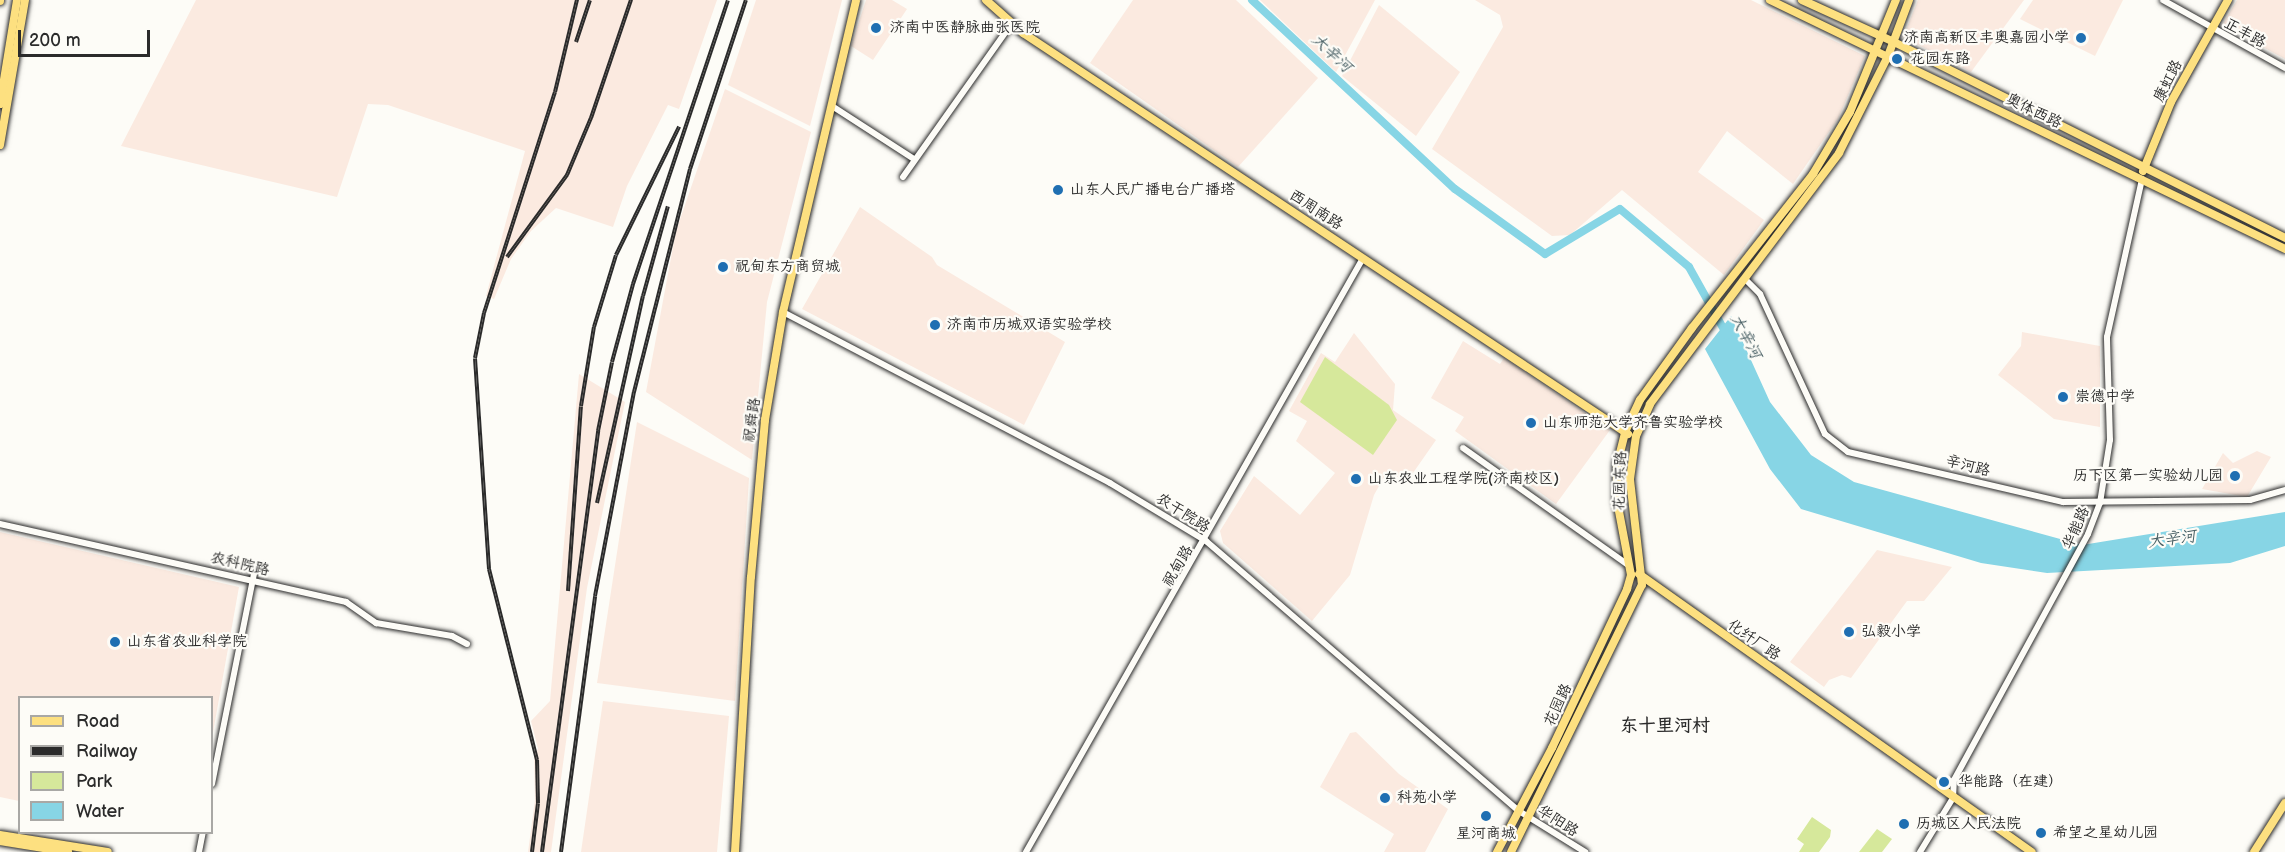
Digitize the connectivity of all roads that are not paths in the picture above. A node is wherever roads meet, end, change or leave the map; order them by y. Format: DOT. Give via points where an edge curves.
graph roads {
  1 [pos="12,0"];
  2 [pos="17,0"];
  3 [pos="25,0"];
  4 [pos="856,0"];
  5 [pos="986,0"];
  6 [pos="1770,0"];
  7 [pos="1802,0"];
  8 [pos="1896,0"];
  9 [pos="1909,0"];
  10 [pos="2163,0"];
  11 [pos="2228,0"];
  12 [pos="1012,23"];
  13 [pos="2211,28"];
  14 [pos="1880,37"];
  15 [pos="1892,41"];
  16 [pos="1874,50"];
  17 [pos="1888,56"];
  18 [pos="2285,68"];
  19 [pos="0,77"];
  20 [pos="0,104"];
  21 [pos="832,106"];
  22 [pos="3,114"];
  23 [pos="0,146"];
  24 [pos="914,159"];
  25 [pos="2143,169"];
  26 [pos="903,177"];
  27 [pos="2142,178"];
  28 [pos="2285,238"];
  29 [pos="2285,249"];
  30 [pos="1363,258"];
  31 [pos="1746,280"];
  32 [pos="783,312"];
  33 [pos="1625,432"];
  34 [pos="1636,436"];
  35 [pos="1463,448"];
  36 [pos="2285,490"];
  37 [pos="2100,504"];
  38 [pos="0,524"];
  39 [pos="1206,541"];
  40 [pos="1628,565"];
  41 [pos="255,569"];
  42 [pos="1641,576"];
  43 [pos="250,578"];
  44 [pos="467,644"];
  45 [pos="213,779"];
  46 [pos="1953,798"];
  47 [pos="2285,803"];
  48 [pos="1519,811"];
  49 [pos="1529,817"];
  50 [pos="202,834"];
  51 [pos="0,835"];
  52 [pos="0,842"];
  53 [pos="68,852"];
  54 [pos="108,852"];
  55 [pos="199,852"];
  56 [pos="735,852"];
  57 [pos="1026,852"];
  58 [pos="1497,852"];
  59 [pos="1511,852"];
  60 [pos="1585,852"];
  61 [pos="1920,852"];
  62 [pos="2032,852"];
  63 [pos="2254,852"];
  1 -- 19 [label="highway"];
  2 -- 20 [label="highway"];
  3 -- 22 [label="main road"];
  4 -- 21 [label="main road, 祝舜路"];
  5 -- 12 [label="main road, 西周南路"];
  6 -- 16 [label="main road, 奥体西路"];
  7 -- 14 [label="main road, 奥体西路"];
  8 -- 14 [label="main road, 花园东路"];
  9 -- 15 [label="main road, 花园东路"];
  10 -- 13 [label="street, 正丰路"];
  11 -- 13 [label="main road, 康虹路"];
  12 -- 24 [label="street"];
  12 -- 30 [label="main road, 西周南路"];
  13 -- 18 [label="street, 正丰路"];
  13 -- 25 [label="main road, 康虹路" via="2171,102"];
  14 -- 15 [label="main road, 奥体西路"];
  14 -- 16 [label="main road, 花园东路"];
  15 -- 17 [label="main road, 花园东路"];
  15 -- 25 [label="main road, 奥体西路"];
  16 -- 17 [label="main road, 奥体西路"];
  16 -- 33 [label="main road, 花园东路" via="1850,112 1813,174 1692,328 1640,400"];
  17 -- 27 [label="main road, 奥体西路"];
  17 -- 31 [label="main road, 花园东路" via="1839,153"];
  21 -- 24 [label="street"];
  21 -- 32 [label="main road, 祝舜路"];
  22 -- 23 [label="main road"];
  24 -- 26 [label="street"];
  25 -- 27 [label="main road, 康虹路"];
  25 -- 28 [label="main road, 奥体西路"];
  27 -- 29 [label="main road, 奥体西路"];
  27 -- 37 [label="street, 华能路" via="2107,337 2110,440"];
  30 -- 33 [label="main road, 西周南路"];
  30 -- 39 [label="street, 祝甸路"];
  31 -- 34 [label="main road, 花园东路" via="1650,404"];
  31 -- 37 [label="street, 辛河路" via="1760,294 1816,417 1835,445 1848,452 2063,502"];
  32 -- 39 [label="street, 农干院路" via="1110,483"];
  32 -- 56 [label="main road, 祝舜路" via="758,473"];
  33 -- 34 [label="main road, 西周南路"];
  33 -- 40 [label="main road, 花园东路" via="1617,465 1617,501"];
  34 -- 42 [label="main road, 花园东路" via="1630,499"];
  35 -- 40 [label="street, 化纤厂路"];
  36 -- 37 [label="street, 辛河路" via="2250,501 2172,499"];
  37 -- 46 [label="street, 华能路" via="2085,541 1954,780"];
  38 -- 43 [label="street, 农科院路"];
  39 -- 48 [label="street, 农干院路"];
  39 -- 57 [label="street, 祝甸路"];
  40 -- 42 [label="main road, 化纤厂路"];
  40 -- 48 [label="main road, 花园路" via="1627,589"];
  41 -- 43 [label="street"];
  42 -- 46 [label="main road, 化纤厂路"];
  42 -- 49 [label="main road, 花园路" via="1637,596"];
  43 -- 44 [label="street, 农科院路" via="346,602 376,623 452,636"];
  43 -- 45 [label="street"];
  46 -- 61 [label="street, 华能路"];
  46 -- 62 [label="main road, 化纤厂路"];
  47 -- 63 [label="main road"];
  48 -- 49 [label="street, 华阳路"];
  48 -- 58 [label="main road, 花园路"];
  49 -- 59 [label="main road, 花园路"];
  49 -- 60 [label="street, 华阳路"];
  50 -- 55 [label="street"];
  51 -- 54 [label="main road"];
  52 -- 53 [label="main road"];
}
